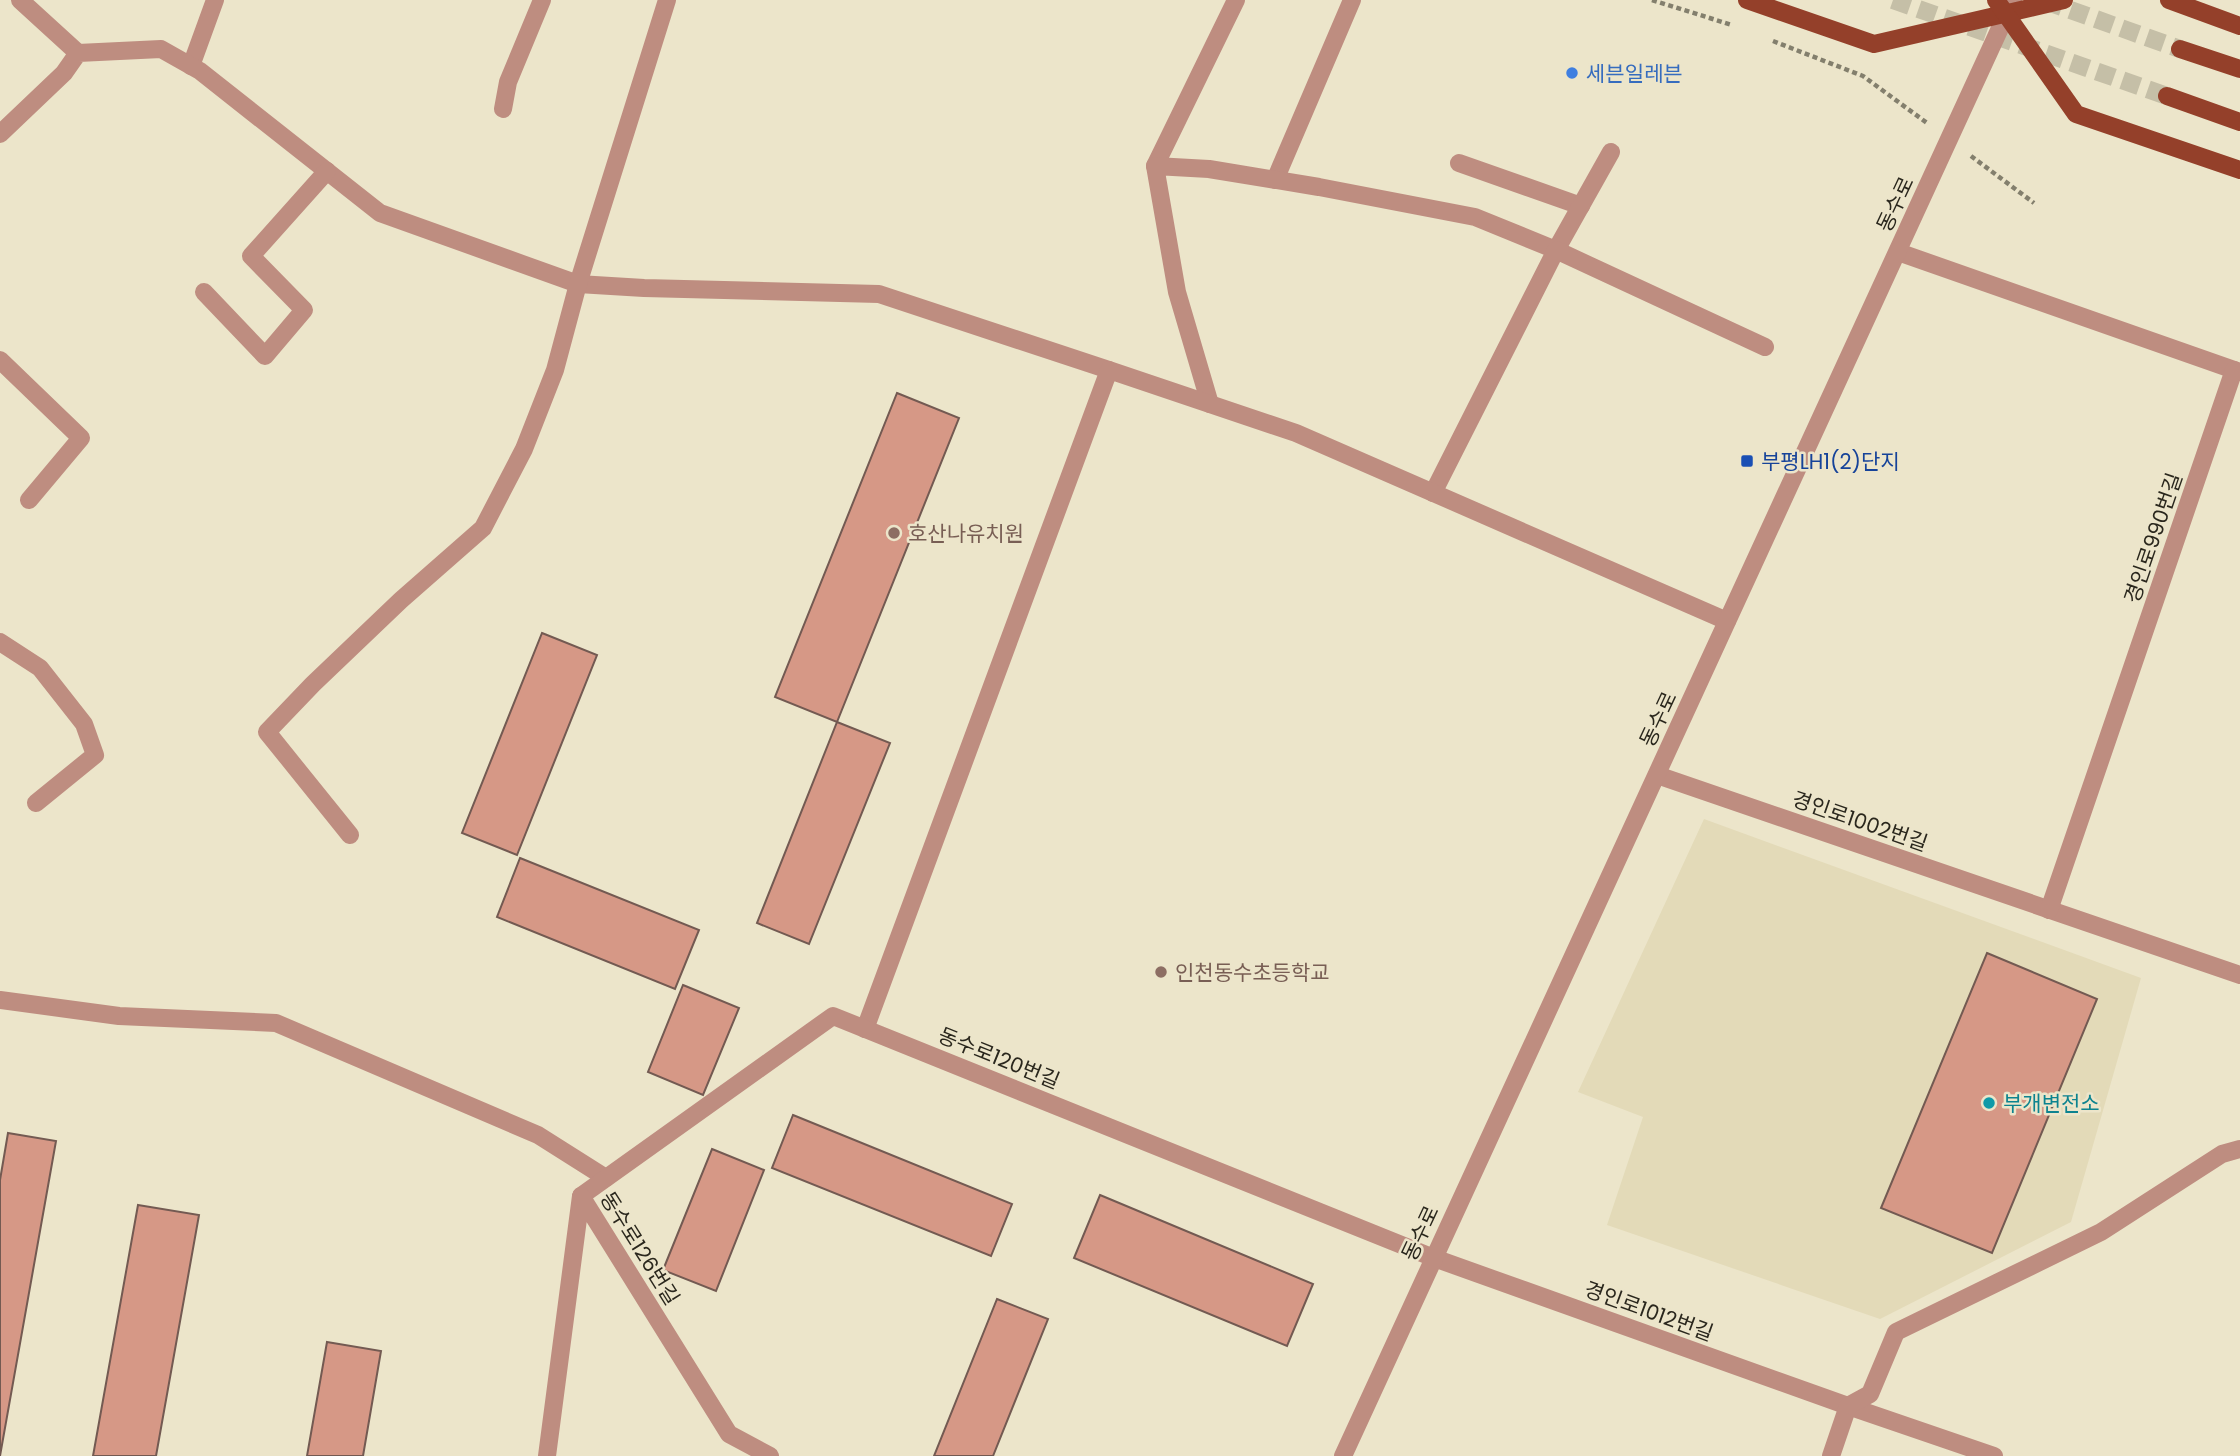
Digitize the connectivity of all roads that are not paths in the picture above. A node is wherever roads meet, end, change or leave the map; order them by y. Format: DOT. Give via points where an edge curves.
graph roads {
  1 [pos="20,0"];
  2 [pos="215,0"];
  3 [pos="542,0"];
  4 [pos="667,0"];
  5 [pos="1236,0"];
  6 [pos="1352,0"];
  7 [pos="1747,0"];
  8 [pos="2064,0"];
  9 [pos="2169,0"];
  10 [pos="2005,5"];
  11 [pos="2240,26"];
  12 [pos="2180,48"];
  13 [pos="78,53"];
  14 [pos="191,66"];
  15 [pos="2240,69"];
  16 [pos="2167,96"];
  17 [pos="503,109"];
  18 [pos="2240,121"];
  19 [pos="0,134"];
  20 [pos="1611,152"];
  21 [pos="1459,163"];
  22 [pos="1155,166"];
  23 [pos="2240,170"];
  24 [pos="327,171"];
  25 [pos="1275,180"];
  26 [pos="1581,206"];
  27 [pos="1556,250"];
  28 [pos="1898,251"];
  29 [pos="578,284"];
  30 [pos="204,292"];
  31 [pos="1765,346"];
  32 [pos="0,360"];
  33 [pos="1109,370"];
  34 [pos="2237,371"];
  35 [pos="1210,404"];
  36 [pos="1433,493"];
  37 [pos="29,500"];
  38 [pos="1727,621"];
  39 [pos="0,642"];
  40 [pos="1657,775"];
  41 [pos="36,803"];
  42 [pos="350,835"];
  43 [pos="2049,910"];
  44 [pos="2240,975"];
  45 [pos="0,1000"];
  46 [pos="865,1029"];
  47 [pos="2240,1149"];
  48 [pos="607,1178"];
  49 [pos="581,1196"];
  50 [pos="1434,1258"];
  51 [pos="1848,1406"];
  52 [pos="547,1456"];
  53 [pos="770,1456"];
  54 [pos="1343,1456"];
  55 [pos="1831,1456"];
  56 [pos="1994,1456"];
  1 -- 13 [label="street"];
  2 -- 14 [label="street"];
  3 -- 17 [label="street" via="508,82"];
  4 -- 29 [label="street"];
  5 -- 22 [label="street"];
  6 -- 25 [label="street"];
  7 -- 10 [label="main road" via="1874,44"];
  8 -- 10 [label="main road"];
  9 -- 11 [label="main road"];
  10 -- 23 [label="main road" via="2076,114"];
  10 -- 28 [label="street, 동수로"];
  12 -- 15 [label="main road"];
  13 -- 14 [label="street" via="161,49"];
  13 -- 19 [label="street" via="64,74"];
  14 -- 24 [label="street"];
  16 -- 18 [label="main road"];
  20 -- 26 [label="street"];
  21 -- 26 [label="street"];
  22 -- 25 [label="street"];
  22 -- 35 [label="street" via="1177,292"];
  24 -- 29 [label="street" via="380,213"];
  24 -- 30 [label="street" via="251,256 304,310 265,356"];
  25 -- 27 [label="street" via="1475,218"];
  26 -- 27 [label="street"];
  27 -- 31 [label="street"];
  27 -- 36 [label="street"];
  28 -- 34 [label="street, 경인로990번길"];
  28 -- 38 [label="street, 동수로"];
  29 -- 33 [label="street" via="879,294"];
  29 -- 42 [label="street" via="555,370 524,449 484,528 401,600 267,732"];
  32 -- 37 [label="street" via="81,438"];
  33 -- 35 [label="street"];
  33 -- 46 [label="street"];
  34 -- 43 [label="street, 경인로990번길"];
  35 -- 36 [label="street" via="1296,433"];
  36 -- 38 [label="street"];
  38 -- 40 [label="street, 동수로"];
  39 -- 41 [label="street" via="40,668 84,723 95,755"];
  40 -- 43 [label="street, 경인로1002번길"];
  40 -- 50 [label="street, 동수로"];
  43 -- 44 [label="street, 경인로1002번길"];
  45 -- 48 [label="street" via="119,1016 276,1023 538,1135"];
  46 -- 48 [label="street, 동수로120번길" via="833,1016"];
  46 -- 50 [label="street, 동수로120번길"];
  47 -- 51 [label="street" via="2222,1154 2101,1232 1896,1332 1870,1394"];
  48 -- 49 [label="street, 동수로120번길"];
  49 -- 52 [label="street, 동수로126번길"];
  49 -- 53 [label="street, 동수로126번길" via="729,1434"];
  50 -- 51 [label="street, 경인로1012번길"];
  50 -- 54 [label="street, 동수로"];
  51 -- 55 [label="street"];
  51 -- 56 [label="street, 경인로1012번길"];
}
